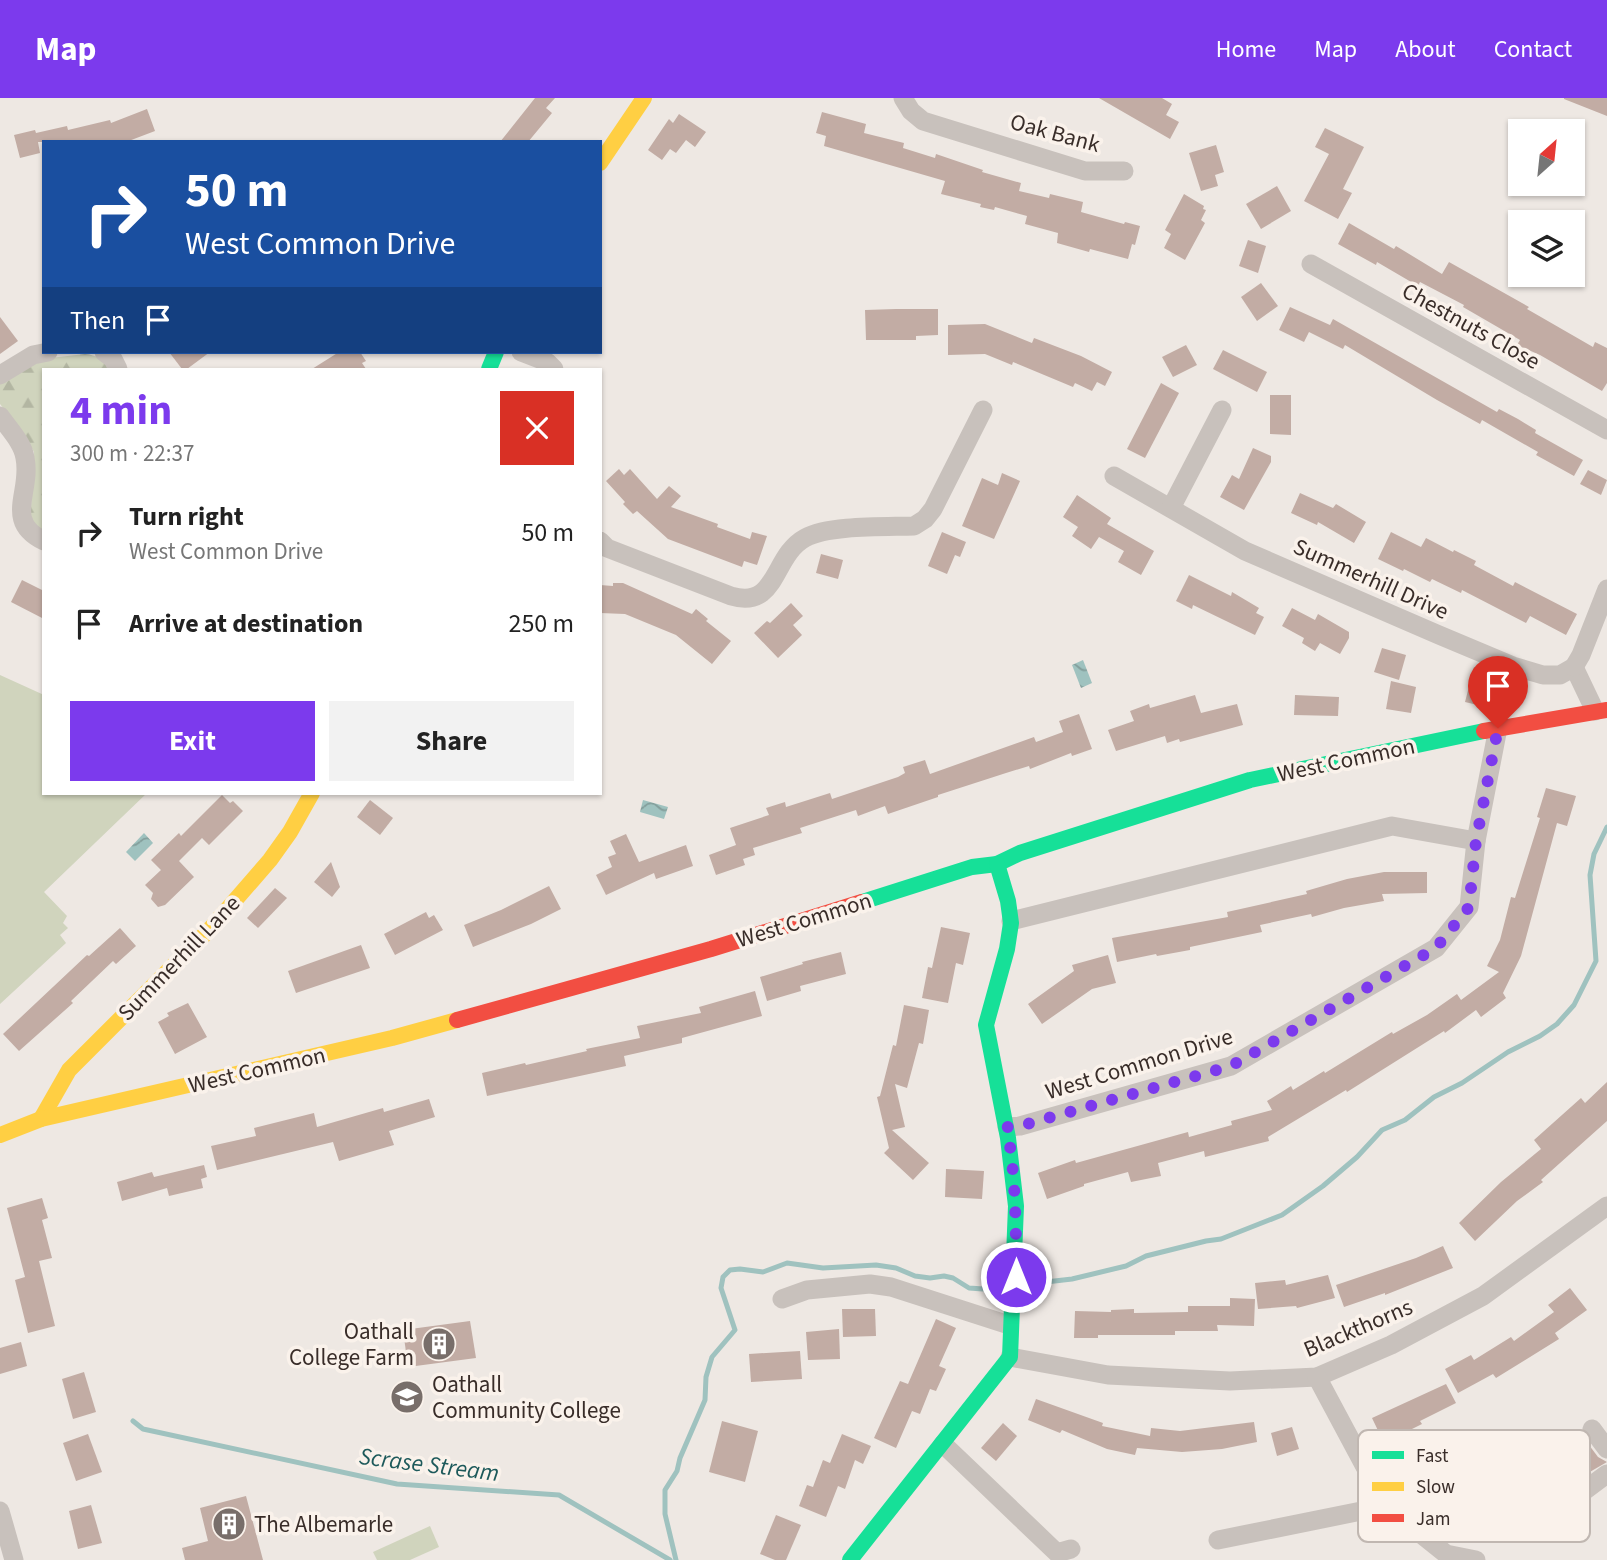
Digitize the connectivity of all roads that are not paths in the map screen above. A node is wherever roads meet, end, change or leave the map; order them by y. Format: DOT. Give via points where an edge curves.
graph roads {
  1 [pos="644,98"];
  2 [pos="902,98"];
  3 [pos="602,160"];
  4 [pos="1124,171"];
  5 [pos="1311,264"];
  6 [pos="42,353"];
  7 [pos="107,354"];
  8 [pos="527,354"];
  9 [pos="118,368"];
  10 [pos="553,368"];
  11 [pos="0,375"];
  12 [pos="983,410"];
  13 [pos="1222,411"];
  14 [pos="0,416"];
  15 [pos="1607,430"];
  16 [pos="1114,476"];
  17 [pos="1171,508"];
  18 [pos="42,540"];
  19 [pos="602,543"];
  20 [pos="1607,589"];
  21 [pos="1574,667"];
  22 [pos="1601,710"];
  23 [pos="1498,728"];
  24 [pos="311,795"];
  25 [pos="1476,841"];
  26 [pos="998,864"];
  27 [pos="1011,920"];
  28 [pos="41,1119"];
  29 [pos="1007,1127"];
  30 [pos="0,1135"];
  31 [pos="1607,1206"];
  32 [pos="782,1299"];
  33 [pos="1009,1325"];
  34 [pos="1010,1357"];
  35 [pos="1317,1377"];
  36 [pos="1592,1429"];
  37 [pos="943,1444"];
  38 [pos="1607,1449"];
  39 [pos="1358,1454"];
  40 [pos="1607,1474"];
  41 [pos="1590,1487"];
  42 [pos="0,1511"];
  43 [pos="1358,1512"];
  44 [pos="1218,1540"];
  45 [pos="1431,1542"];
  46 [pos="1061,1554"];
  47 [pos="15,1560"];
  48 [pos="850,1560"];
  49 [pos="1476,1560"];
  1 -- 3 [label="main road"];
  2 -- 4 [label="street, Oak Bank" via="923,121 1085,171"];
  5 -- 15 [label="street, Chestnuts Close"];
  6 -- 11 [label="street"];
  7 -- 9 [label="street"];
  8 -- 10 [label="street"];
  12 -- 19 [label="street" via="925,519 914,526 824,531 805,538 783,559 766,590 750,599 731,596"];
  13 -- 17 [label="street"];
  14 -- 18 [label="street" via="26,462 24,526"];
  16 -- 17 [label="street, Summerhill Drive"];
  17 -- 21 [label="street, Summerhill Drive" via="1245,551 1513,666 1543,675"];
  20 -- 21 [label="street"];
  21 -- 22 [label="street"];
  22 -- 23 [label="main road, West Common"];
  23 -- 25 [label="street, West Common Drive"];
  23 -- 26 [label="main road, West Common" via="1250,780"];
  24 -- 28 [label="main road, Summerhill Lane" via="270,860 211,928 69,1070"];
  25 -- 27 [label="street" via="1392,826"];
  25 -- 29 [label="street, West Common Drive" via="1469,907 1436,948 1231,1066"];
  26 -- 27 [label="main road"];
  26 -- 28 [label="main road, West Common" via="972,867 712,948 392,1038"];
  27 -- 29 [label="main road" via="986,1025"];
  28 -- 30 [label="main road, West Common"];
  29 -- 33 [label="main road" via="1016,1209 1015,1285"];
  31 -- 35 [label="street, Blackthorns" via="1483,1296 1391,1345"];
  32 -- 33 [label="street" via="807,1290 870,1284"];
  33 -- 34 [label="main road"];
  34 -- 35 [label="street, Blackthorns" via="1108,1375 1230,1381"];
  34 -- 37 [label="main road"];
  35 -- 39 [label="street"];
  36 -- 38 [label="street"];
  37 -- 46 [label="street"];
  37 -- 48 [label="main road"];
  40 -- 41 [label="street"];
  42 -- 47 [label="street"];
  43 -- 44 [label="street"];
  45 -- 49 [label="street" via="1446,1554"];
}
